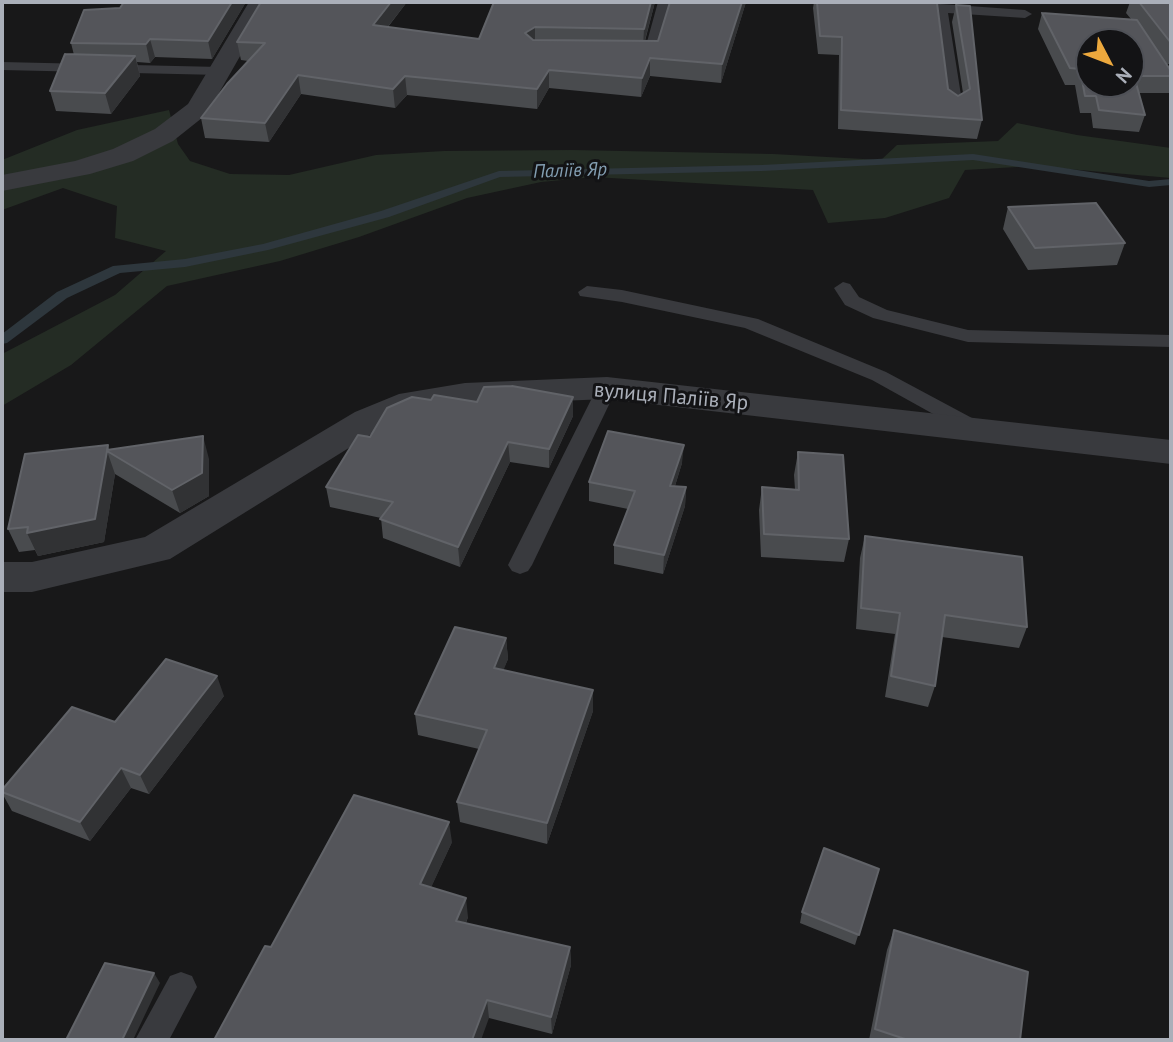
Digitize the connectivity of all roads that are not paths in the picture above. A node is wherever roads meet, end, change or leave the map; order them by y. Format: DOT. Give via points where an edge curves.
graph roads {
  1 [pos="260,2"];
  2 [pos="665,2"];
  3 [pos="848,2"];
  4 [pos="941,8"];
  5 [pos="1025,14"];
  6 [pos="625,53"];
  7 [pos="2,66"];
  8 [pos="220,71"];
  9 [pos="955,108"];
  10 [pos="2,183"];
  11 [pos="843,288"];
  12 [pos="587,292"];
  13 [pos="1171,341"];
  14 [pos="607,388"];
  15 [pos="981,431"];
  16 [pos="1171,452"];
  17 [pos="520,565"];
  18 [pos="2,577"];
  19 [pos="181,987"];
  20 [pos="151,1040"];
  1 -- 8 [label="street"];
  2 -- 6 [label="lane" via="651,54"];
  3 -- 4 [label="lane"];
  4 -- 5 [label="lane"];
  4 -- 9 [label="lane"];
  7 -- 8 [label="lane"];
  8 -- 10 [label="street" via="198,109 164,135 123,155 80,168"];
  11 -- 13 [label="lane" via="852,300 880,314 968,337"];
  12 -- 15 [label="lane" via="751,323 878,376"];
  14 -- 15 [label="street, вулиця Паліїв Яр"];
  14 -- 17 [label="lane"];
  14 -- 18 [label="street, вулиця Паліїв Яр" via="465,394 411,402 368,420 156,549 32,577"];
  15 -- 16 [label="street, вулиця Паліїв Яр"];
  19 -- 20 [label="lane"];
}
